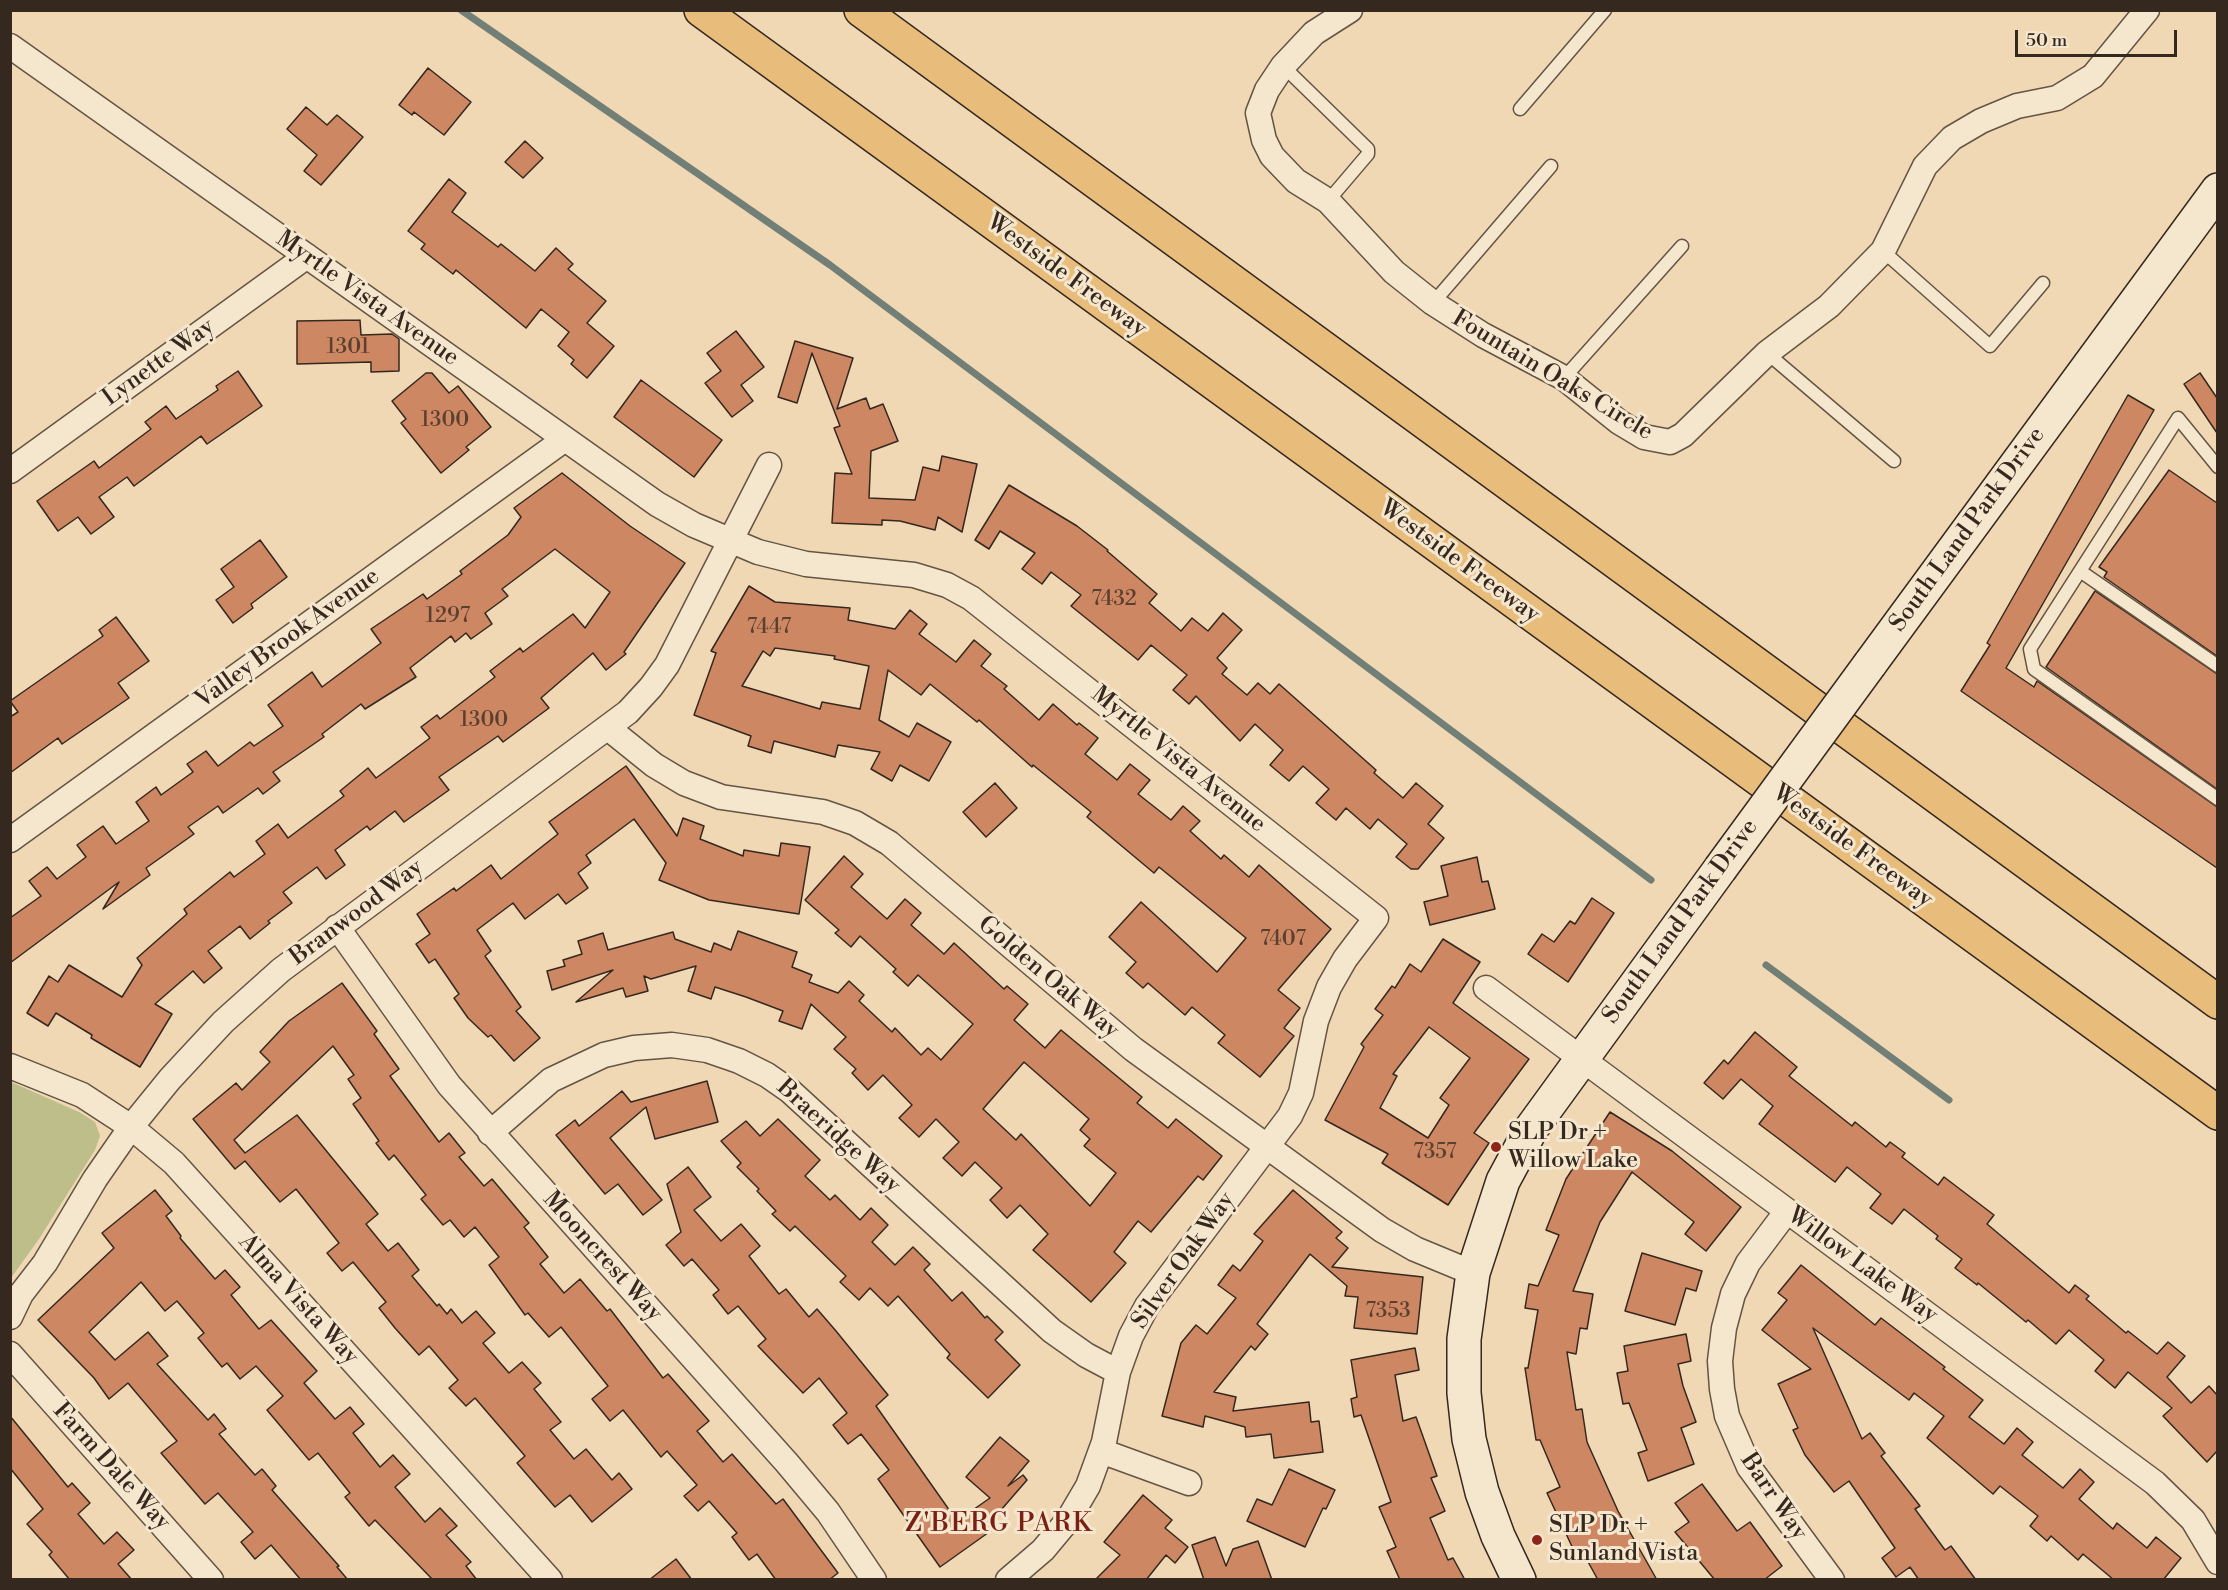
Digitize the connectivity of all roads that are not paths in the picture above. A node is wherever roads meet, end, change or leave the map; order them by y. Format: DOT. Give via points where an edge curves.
graph roads {
  1 [pos="701,10"];
  2 [pos="861,10"];
  3 [pos="1350,10"];
  4 [pos="1605,10"];
  5 [pos="2146,10"];
  6 [pos="10,46"];
  7 [pos="1283,66"];
  8 [pos="1520,109"];
  9 [pos="1551,166"];
  10 [pos="2217,190"];
  11 [pos="1328,201"];
  12 [pos="1682,246"];
  13 [pos="1883,251"];
  14 [pos="307,256"];
  15 [pos="2043,283"];
  16 [pos="1433,303"];
  17 [pos="1767,353"];
  18 [pos="1564,378"];
  19 [pos="565,438"];
  20 [pos="1894,461"];
  21 [pos="769,465"];
  22 [pos="2217,466"];
  23 [pos="10,471"];
  24 [pos="730,542"];
  25 [pos="2080,572"];
  26 [pos="2217,666"];
  27 [pos="608,728"];
  28 [pos="2217,799"];
  29 [pos="10,840"];
  30 [pos="337,927"];
  31 [pos="1486,988"];
  32 [pos="2211,996"];
  33 [pos="1582,1059"];
  34 [pos="2148,1063"];
  35 [pos="10,1066"];
  36 [pos="2217,1113"];
  37 [pos="2217,1123"];
  38 [pos="131,1127"];
  39 [pos="490,1133"];
  40 [pos="1267,1147"];
  41 [pos="1787,1211"];
  42 [pos="1473,1273"];
  43 [pos="10,1317"];
  44 [pos="10,1354"];
  45 [pos="1118,1372"];
  46 [pos="1101,1452"];
  47 [pos="1189,1483"];
  48 [pos="2217,1562"];
  49 [pos="211,1580"];
  50 [pos="550,1580"];
  51 [pos="874,1580"];
  52 [pos="1008,1580"];
  53 [pos="1519,1580"];
  54 [pos="1832,1580"];
  1 -- 34 [label="highway, Westside Freeway"];
  2 -- 32 [label="highway"];
  3 -- 7 [label="street, Fountain Oaks Circle" via="1314,33"];
  4 -- 8 [label="lane"];
  5 -- 13 [label="street, Fountain Oaks Circle" via="2093,75 2057,98 2017,106 1952,138 1925,166"];
  6 -- 14 [label="street, Myrtle Vista Avenue"];
  7 -- 11 [label="street, Fountain Oaks Circle" via="1258,113 1264,140 1272,156 1296,181"];
  7 -- 11 [label="lane" via="1368,149 1368,154"];
  9 -- 16 [label="lane"];
  10 -- 33 [label="street, South Land Park Drive, bridge"];
  11 -- 16 [label="street, Fountain Oaks Circle" via="1394,272"];
  12 -- 18 [label="lane"];
  13 -- 15 [label="lane" via="1990,346"];
  13 -- 17 [label="street, Fountain Oaks Circle" via="1829,306"];
  14 -- 19 [label="street, Myrtle Vista Avenue"];
  14 -- 23 [label="street, Lynette Way"];
  16 -- 18 [label="street, Fountain Oaks Circle"];
  17 -- 18 [label="street, Fountain Oaks Circle" via="1683,435 1670,442 1644,436 1619,422"];
  17 -- 20 [label="lane"];
  19 -- 24 [label="street, Myrtle Vista Avenue" via="657,504"];
  19 -- 29 [label="street, Valley Brook Avenue"];
  21 -- 24 [label="street"];
  22 -- 25 [label="lane" via="2178,418"];
  24 -- 27 [label="street, Branwood Way" via="667,665 636,704"];
  24 -- 40 [label="street, Myrtle Vista Avenue" via="806,564 914,575 947,585 971,598 1376,918 1345,958 1329,987 1316,1021 1300,1093 1290,1116"];
  25 -- 26 [label="lane"];
  25 -- 28 [label="lane" via="2030,649 2034,669"];
  27 -- 30 [label="street, Branwood Way"];
  27 -- 40 [label="street, Golden Oak Way" via="654,765 684,783 721,797 823,812 855,822 889,843 1118,1038"];
  30 -- 38 [label="street, Branwood Way" via="223,1022"];
  30 -- 39 [label="street, Mooncrest Way" via="449,1085"];
  31 -- 33 [label="street, Willow Lake Way"];
  33 -- 41 [label="street, Willow Lake Way"];
  33 -- 42 [label="street, South Land Park Drive" via="1531,1129 1503,1181"];
  34 -- 36 [label="highway, Westside Freeway"];
  34 -- 37 [label="highway"];
  35 -- 38 [label="street, Alma Vista Way" via="82,1095"];
  38 -- 43 [label="street, Branwood Way" via="21,1294"];
  38 -- 50 [label="street, Alma Vista Way" via="174,1162"];
  39 -- 45 [label="street, Braeridge Way" via="551,1080 604,1054 672,1046 707,1050 739,1060 790,1091 1052,1331"];
  39 -- 51 [label="street, Mooncrest Way" via="787,1463 828,1512"];
  40 -- 42 [label="street, Golden Oak Way" via="1382,1230 1415,1249"];
  40 -- 45 [label="street, Silver Oak Way" via="1147,1306"];
  41 -- 48 [label="street, Willow Lake Way" via="2155,1483 2193,1520"];
  41 -- 54 [label="street, Barr Way" via="1748,1263 1733,1294 1720,1361 1722,1389 1730,1426 1749,1467"];
  42 -- 53 [label="street, South Land Park Drive" via="1464,1339 1469,1440 1482,1492"];
  44 -- 49 [label="street, Farm Dale Way"];
  45 -- 46 [label="street, Silver Oak Way"];
  46 -- 47 [label="street"];
  46 -- 52 [label="street, Silver Oak Way" via="1088,1486 1068,1520 1043,1550"];
}
